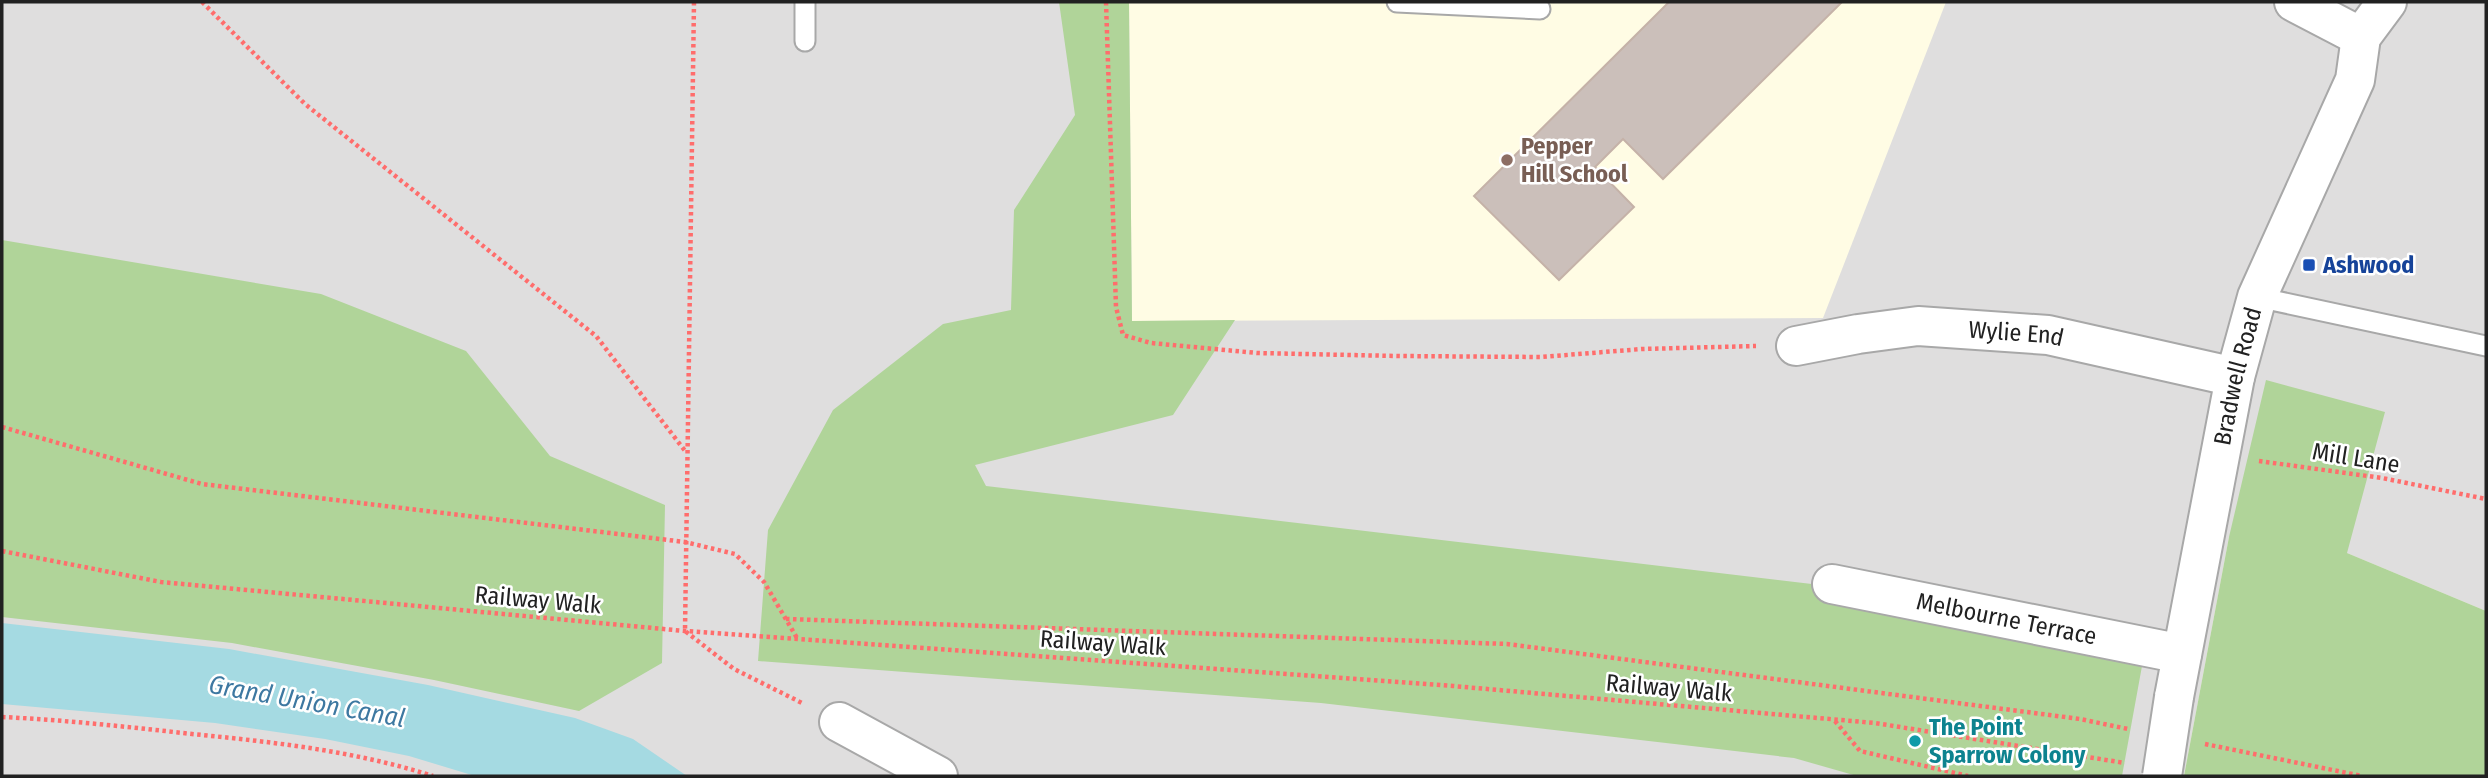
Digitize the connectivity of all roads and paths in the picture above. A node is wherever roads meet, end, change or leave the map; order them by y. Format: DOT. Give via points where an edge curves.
graph roads {
  1 [pos="202,2"];
  2 [pos="694,2"];
  3 [pos="805,2"];
  4 [pos="1106,2"];
  5 [pos="1397,2"];
  6 [pos="2294,2"];
  7 [pos="2387,2"];
  8 [pos="1539,9"];
  9 [pos="2361,37"];
  10 [pos="804,41"];
  11 [pos="2258,298"];
  12 [pos="1796,345"];
  13 [pos="2486,346"];
  14 [pos="2235,377"];
  15 [pos="2,426"];
  16 [pos="686,453"];
  17 [pos="2220,456"];
  18 [pos="2486,499"];
  19 [pos="685,542"];
  20 [pos="2,551"];
  21 [pos="1832,584"];
  22 [pos="786,620"];
  23 [pos="685,631"];
  24 [pos="797,638"];
  25 [pos="2182,654"];
  26 [pos="2,717"];
  27 [pos="1834,720"];
  28 [pos="839,722"];
  29 [pos="2134,730"];
  30 [pos="2201,743"];
  31 [pos="2147,770"];
  32 [pos="433,776"];
  33 [pos="938,776"];
  34 [pos="1968,776"];
  35 [pos="2362,776"];
  1 -- 16 [label="path" via="305,104 596,336"];
  2 -- 16 [label="path"];
  3 -- 10 [label="lane"];
  4 -- 12 [label="path" via="1116,307 1123,335 1151,343 1257,353 1397,356 1541,356"];
  5 -- 8 [label="lane"];
  6 -- 9 [label="street"];
  7 -- 9 [label="street, Bradwell Road"];
  9 -- 11 [label="street, Bradwell Road" via="2355,80"];
  11 -- 13 [label="lane"];
  11 -- 14 [label="street, Bradwell Road"];
  12 -- 14 [label="street, Wylie End" via="1918,326 2035,334"];
  14 -- 17 [label="street, Bradwell Road"];
  15 -- 19 [label="path" via="202,484"];
  16 -- 19 [label="path"];
  17 -- 18 [label="path, Mill Lane" via="2382,478"];
  17 -- 25 [label="street, Bradwell Road"];
  19 -- 22 [label="path" via="735,554 764,582"];
  19 -- 23 [label="path"];
  20 -- 23 [label="path, Railway Walk" via="161,582"];
  21 -- 25 [label="street, Melbourne Terrace"];
  22 -- 24 [label="path"];
  22 -- 29 [label="path" via="1507,644 2080,719"];
  23 -- 24 [label="path, Railway Walk"];
  23 -- 28 [label="path" via="734,669"];
  24 -- 27 [label="path, Railway Walk" via="1453,686"];
  25 -- 31 [label="street, Bradwell Road, bridge" via="2174,697"];
  26 -- 32 [label="path" via="293,745"];
  27 -- 31 [label="path, Railway Walk" via="1875,723"];
  27 -- 34 [label="path" via="1860,751"];
  28 -- 33 [label="street"];
  30 -- 35 [label="path"];
}
